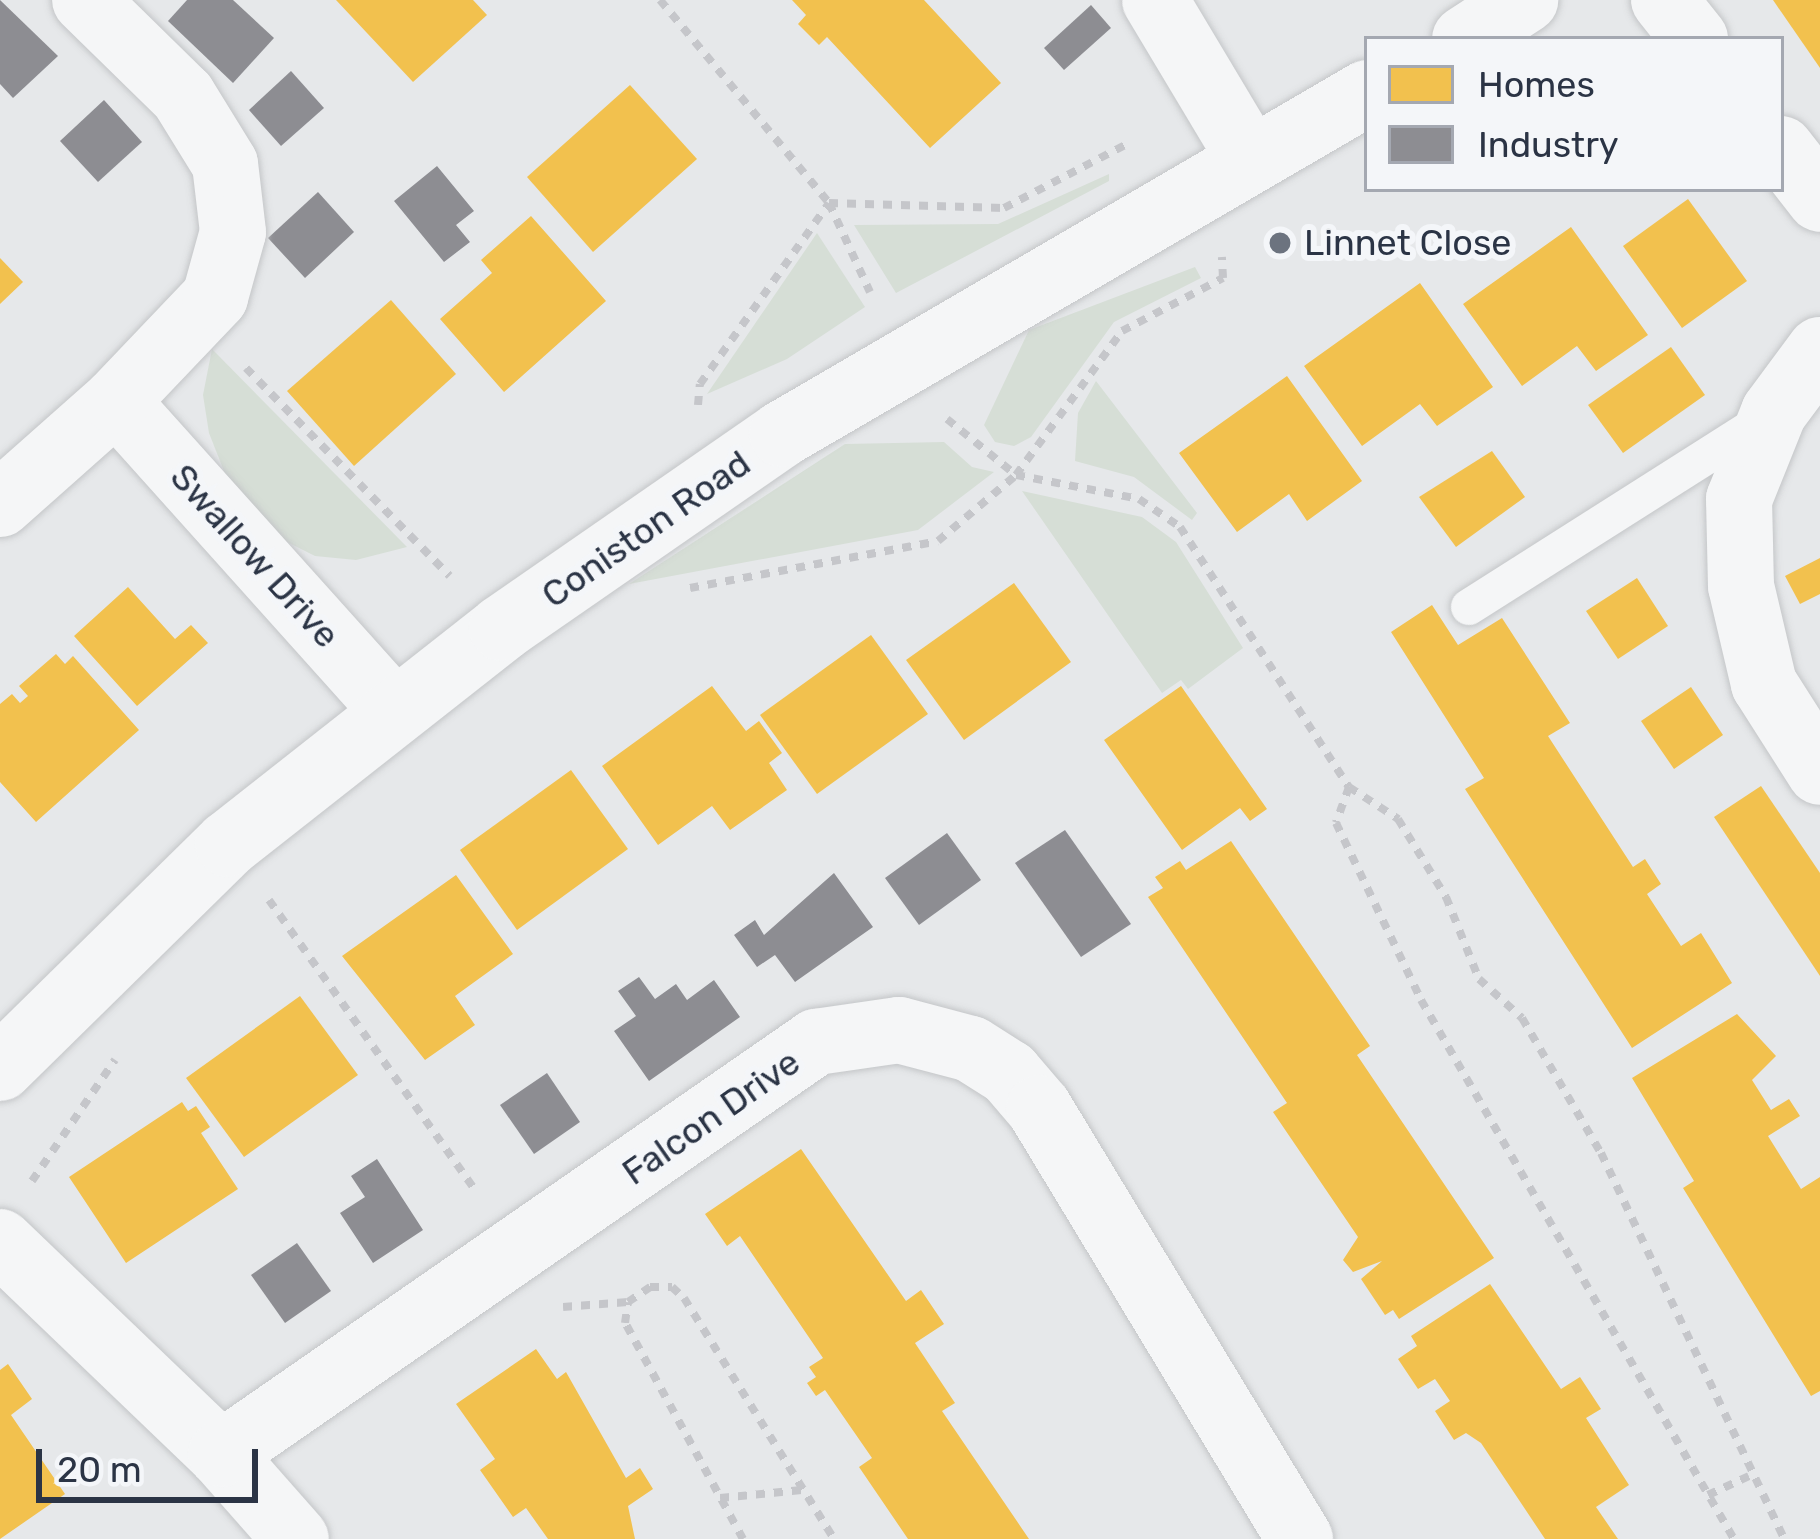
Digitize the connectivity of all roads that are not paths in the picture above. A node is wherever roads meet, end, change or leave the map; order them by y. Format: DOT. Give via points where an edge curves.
graph roads {
  1 [pos="86,0"];
  2 [pos="1155,0"];
  3 [pos="1525,0"];
  4 [pos="1664,0"];
  5 [pos="1471,36"];
  6 [pos="1693,36"];
  7 [pos="1364,95"];
  8 [pos="1784,153"];
  9 [pos="1232,167"];
  10 [pos="1820,199"];
  11 [pos="1820,350"];
  12 [pos="116,401"];
  13 [pos="1774,412"];
  14 [pos="0,504"];
  15 [pos="1469,608"];
  16 [pos="393,710"];
  17 [pos="1820,772"];
  18 [pos="0,1068"];
  19 [pos="14,1215"];
  20 [pos="221,1454"];
  21 [pos="296,1539"];
  22 [pos="1300,1539"];
  1 -- 12 [label="street" via="183,95 225,164 233,232 214,297"];
  2 -- 9 [label="street" via="1214,98"];
  3 -- 5 [label="street"];
  4 -- 6 [label="street"];
  7 -- 9 [label="street, Coniston Road"];
  8 -- 10 [label="street"];
  9 -- 16 [label="street, Coniston Road" via="999,301 690,496"];
  11 -- 13 [label="street"];
  12 -- 14 [label="street"];
  12 -- 16 [label="street, Swallow Drive"];
  13 -- 15 [label="lane"];
  13 -- 17 [label="street" via="1739,499 1741,586 1764,683"];
  16 -- 18 [label="street, Coniston Road" via="227,844"];
  19 -- 20 [label="street"];
  20 -- 21 [label="street"];
  20 -- 22 [label="street, Falcon Drive" via="817,1042 899,1030 971,1049 1009,1073 1039,1108"];
}
